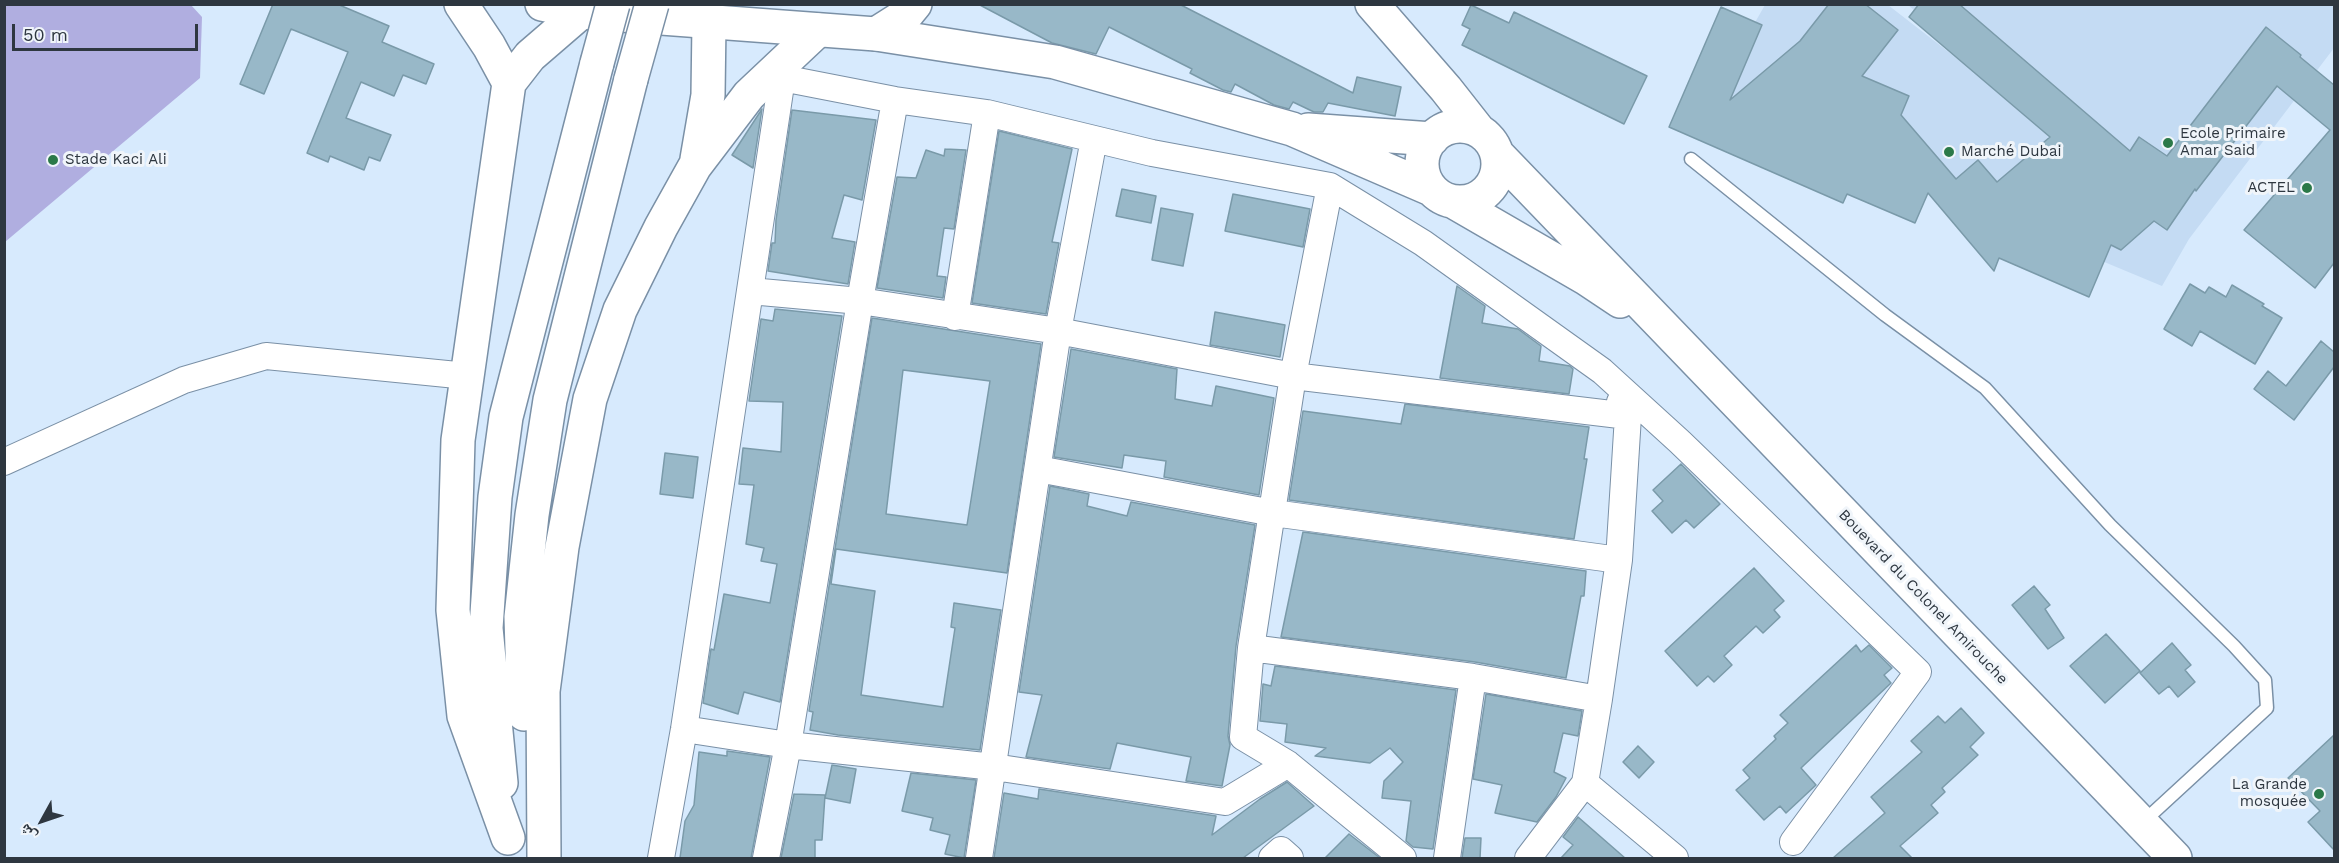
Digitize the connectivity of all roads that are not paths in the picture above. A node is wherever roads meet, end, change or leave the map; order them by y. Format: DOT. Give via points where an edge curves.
graph roads {
  1 [pos="461,4"];
  2 [pos="542,4"];
  3 [pos="613,4"];
  4 [pos="652,4"];
  5 [pos="915,4"];
  6 [pos="1372,4"];
  7 [pos="581,12"];
  8 [pos="710,23"];
  9 [pos="818,30"];
  10 [pos="876,34"];
  11 [pos="1428,69"];
  12 [pos="509,83"];
  13 [pos="895,100"];
  14 [pos="987,113"];
  15 [pos="1292,129"];
  16 [pos="1439,134"];
  17 [pos="1094,139"];
  18 [pos="1488,143"];
  19 [pos="1691,159"];
  20 [pos="696,166"];
  21 [pos="1330,186"];
  22 [pos="1442,195"];
  23 [pos="750,291"];
  24 [pos="860,302"];
  25 [pos="955,317"];
  26 [pos="1058,331"];
  27 [pos="1671,335"];
  28 [pos="1602,371"];
  29 [pos="467,376"];
  30 [pos="1293,376"];
  31 [pos="1628,416"];
  32 [pos="4,462"];
  33 [pos="1038,469"];
  34 [pos="1273,513"];
  35 [pos="1619,560"];
  36 [pos="1251,648"];
  37 [pos="1473,677"];
  38 [pos="1599,699"];
  39 [pos="684,729"];
  40 [pos="788,745"];
  41 [pos="1288,764"];
  42 [pos="994,767"];
  43 [pos="1585,783"];
  44 [pos="2142,823"];
  45 [pos="1793,842"];
  46 [pos="510,848"];
  47 [pos="544,858"];
  48 [pos="661,858"];
  49 [pos="766,858"];
  50 [pos="979,858"];
  51 [pos="1272,858"];
  52 [pos="1290,858"];
  53 [pos="1403,858"];
  54 [pos="1447,858"];
  55 [pos="1528,858"];
  56 [pos="1676,858"];
  57 [pos="2175,858"];
  1 -- 12 [label="main road"];
  2 -- 7 [label="main road"];
  3 -- 46 [label="main road, bridge" via="506,417 495,497 486,628"];
  4 -- 47 [label="main road, bridge" via="550,400 532,515 521,617 523,707"];
  5 -- 10 [label="main road" via="906,15"];
  6 -- 11 [label="main road, Bouevard du Colonel Amirouche"];
  7 -- 8 [label="main road"];
  7 -- 12 [label="main road" via="530,56"];
  8 -- 9 [label="main road"];
  8 -- 20 [label="main road" via="708,95"];
  9 -- 10 [label="main road"];
  9 -- 20 [label="main road" via="749,94"];
  10 -- 15 [label="main road" via="1055,62"];
  11 -- 16 [label="main road"];
  11 -- 18 [label="main road, Bouevard du Colonel Amirouche"];
  12 -- 29 [label="main road"];
  13 -- 14 [label="street"];
  13 -- 23 [label="street" via="782,78"];
  13 -- 24 [label="street"];
  14 -- 17 [label="street"];
  14 -- 25 [label="street"];
  15 -- 16 [label="main road"];
  15 -- 22 [label="main road, Bouevard du Colonel Amirouche"];
  16 -- 18 [label="main road" via="1469,127"];
  16 -- 22 [label="main road" via="1425,150 1422,170"];
  17 -- 21 [label="street"];
  17 -- 26 [label="street"];
  18 -- 22 [label="main road" via="1498,168 1488,190 1466,202"];
  18 -- 27 [label="main road, Bouevard du Colonel Amirouche"];
  19 -- 44 [label="lane" via="1885,315 1985,388 2110,525 2265,680 2267,708"];
  20 -- 47 [label="main road" via="621,310 590,399 562,548 543,691"];
  21 -- 28 [label="street" via="1423,243"];
  21 -- 30 [label="street"];
  22 -- 27 [label="main road, Bouevard du Colonel Amirouche" via="1587,279"];
  23 -- 24 [label="street"];
  23 -- 39 [label="street"];
  24 -- 25 [label="street"];
  24 -- 40 [label="street"];
  25 -- 26 [label="street"];
  26 -- 30 [label="street"];
  26 -- 33 [label="street"];
  27 -- 44 [label="main road, Bouevard du Colonel Amirouche"];
  28 -- 31 [label="street"];
  28 -- 45 [label="street" via="1918,672"];
  29 -- 32 [label="street" via="266,356 184,380"];
  29 -- 46 [label="main road" via="458,440 453,610 464,716"];
  30 -- 31 [label="street"];
  30 -- 34 [label="street"];
  31 -- 35 [label="street"];
  33 -- 34 [label="street"];
  33 -- 42 [label="street"];
  34 -- 35 [label="street"];
  34 -- 36 [label="street"];
  35 -- 38 [label="street"];
  36 -- 37 [label="street"];
  36 -- 41 [label="street" via="1243,737"];
  37 -- 38 [label="street"];
  37 -- 54 [label="street"];
  38 -- 43 [label="street"];
  39 -- 40 [label="street"];
  39 -- 48 [label="street"];
  40 -- 42 [label="street"];
  40 -- 49 [label="street"];
  41 -- 42 [label="street" via="1225,802"];
  41 -- 53 [label="street"];
  42 -- 50 [label="street"];
  43 -- 55 [label="street"];
  43 -- 56 [label="street"];
  44 -- 57 [label="main road, Bouevard du Colonel Amirouche"];
  51 -- 52 [label="street" via="1281,850"];
}
